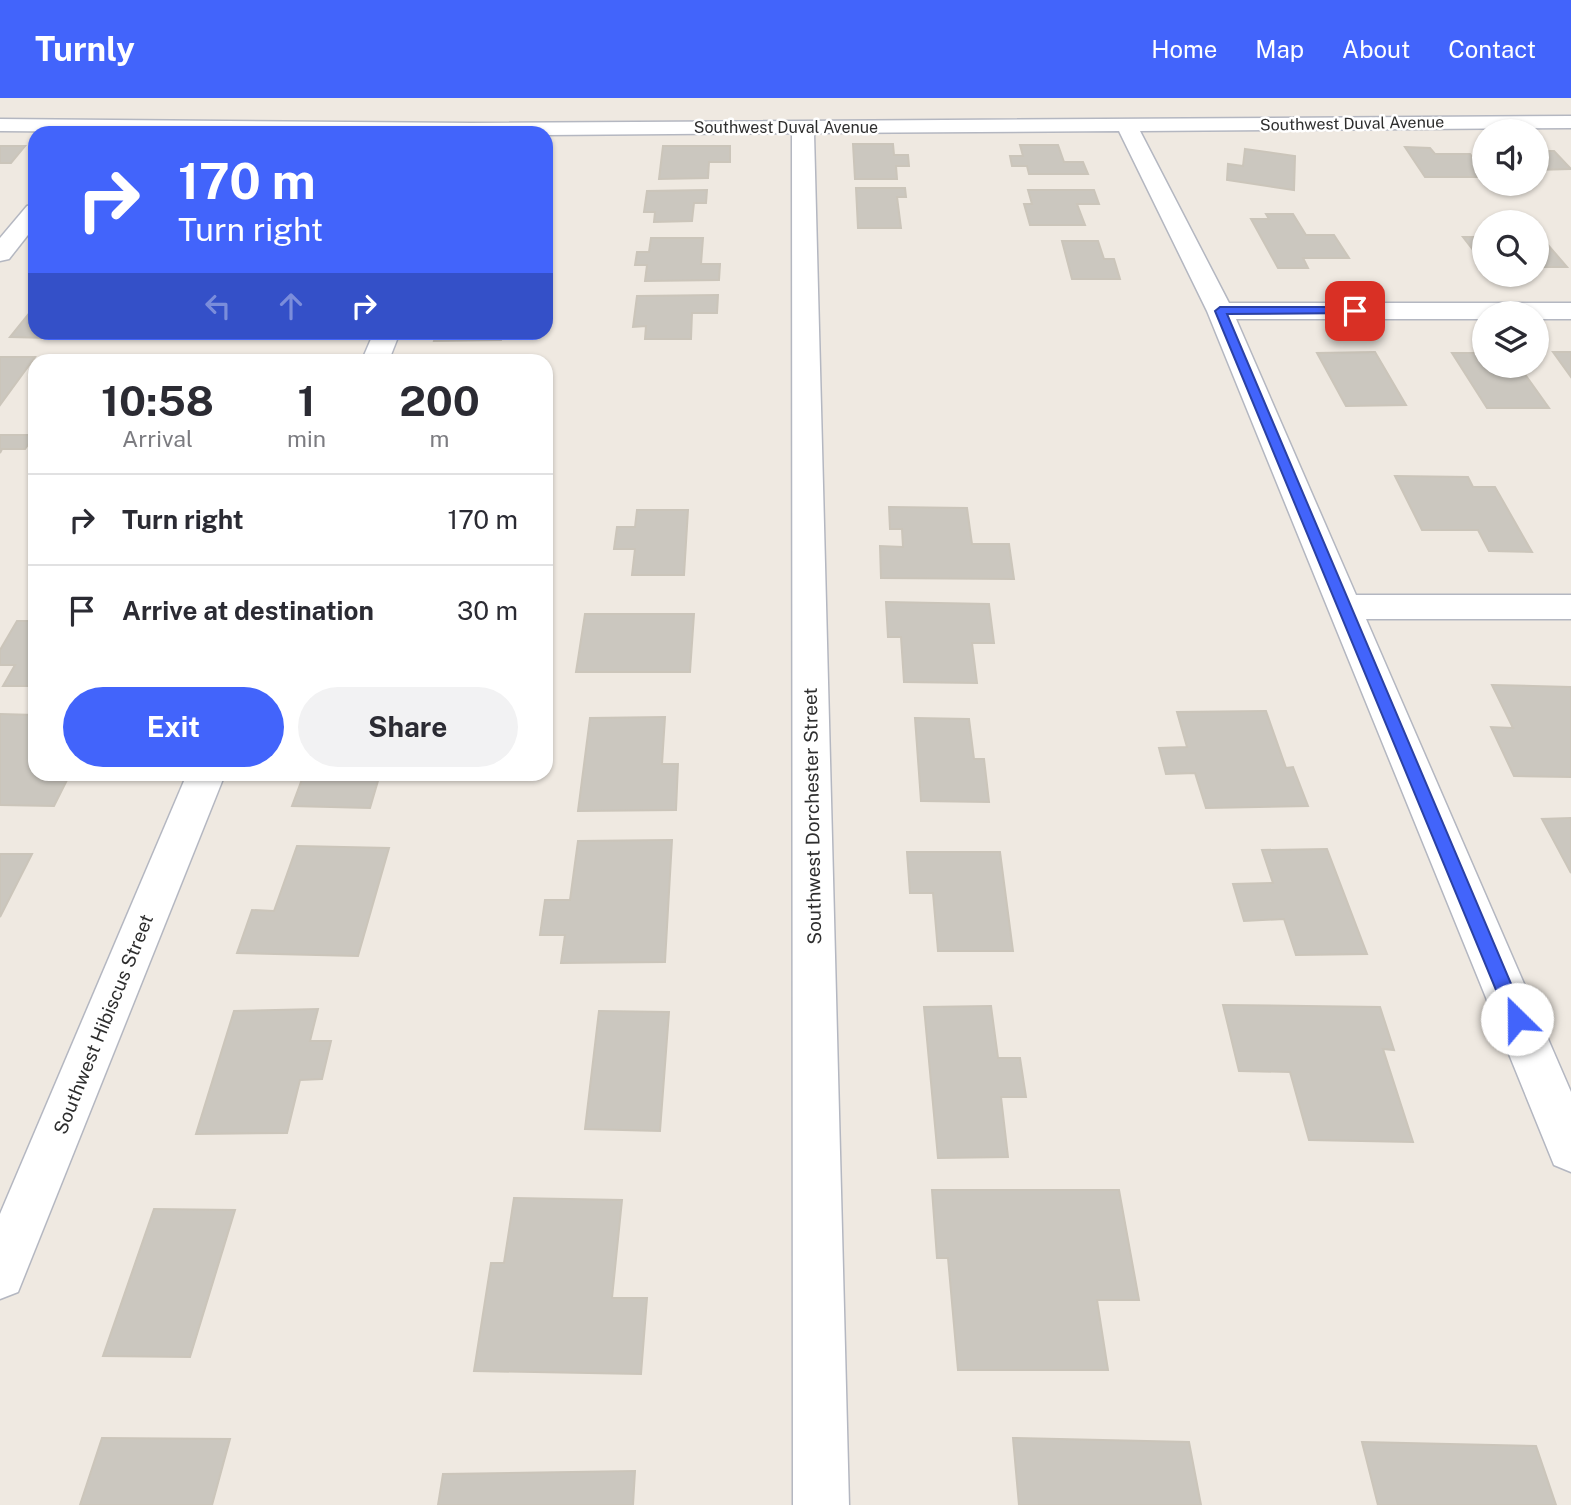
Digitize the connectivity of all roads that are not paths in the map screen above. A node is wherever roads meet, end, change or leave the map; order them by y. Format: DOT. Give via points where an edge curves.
graph roads {
  1 [pos="121,107"];
  2 [pos="1571,122"];
  3 [pos="0,125"];
  4 [pos="1126,125"];
  5 [pos="28,126"];
  6 [pos="105,126"];
  7 [pos="803,127"];
  8 [pos="553,130"];
  9 [pos="28,220"];
  10 [pos="0,254"];
  11 [pos="1220,311"];
  12 [pos="1571,311"];
  13 [pos="1345,607"];
  14 [pos="1571,607"];
  15 [pos="203,781"];
  16 [pos="1571,1148"];
  17 [pos="0,1274"];
  18 [pos="821,1505"];
  1 -- 6 [label="street"];
  2 -- 4 [label="street, Southwest Duval Avenue" via="1461,114"];
  3 -- 5 [label="street, Southwest Duval Avenue"];
  4 -- 7 [label="street, Southwest Duval Avenue"];
  4 -- 11 [label="street"];
  7 -- 8 [label="street, Southwest Duval Avenue"];
  7 -- 18 [label="street, Southwest Dorchester Street"];
  9 -- 10 [label="street"];
  11 -- 12 [label="street"];
  11 -- 13 [label="street"];
  13 -- 14 [label="street"];
  13 -- 16 [label="street"];
  15 -- 17 [label="street, Southwest Hibiscus Street"];
}
